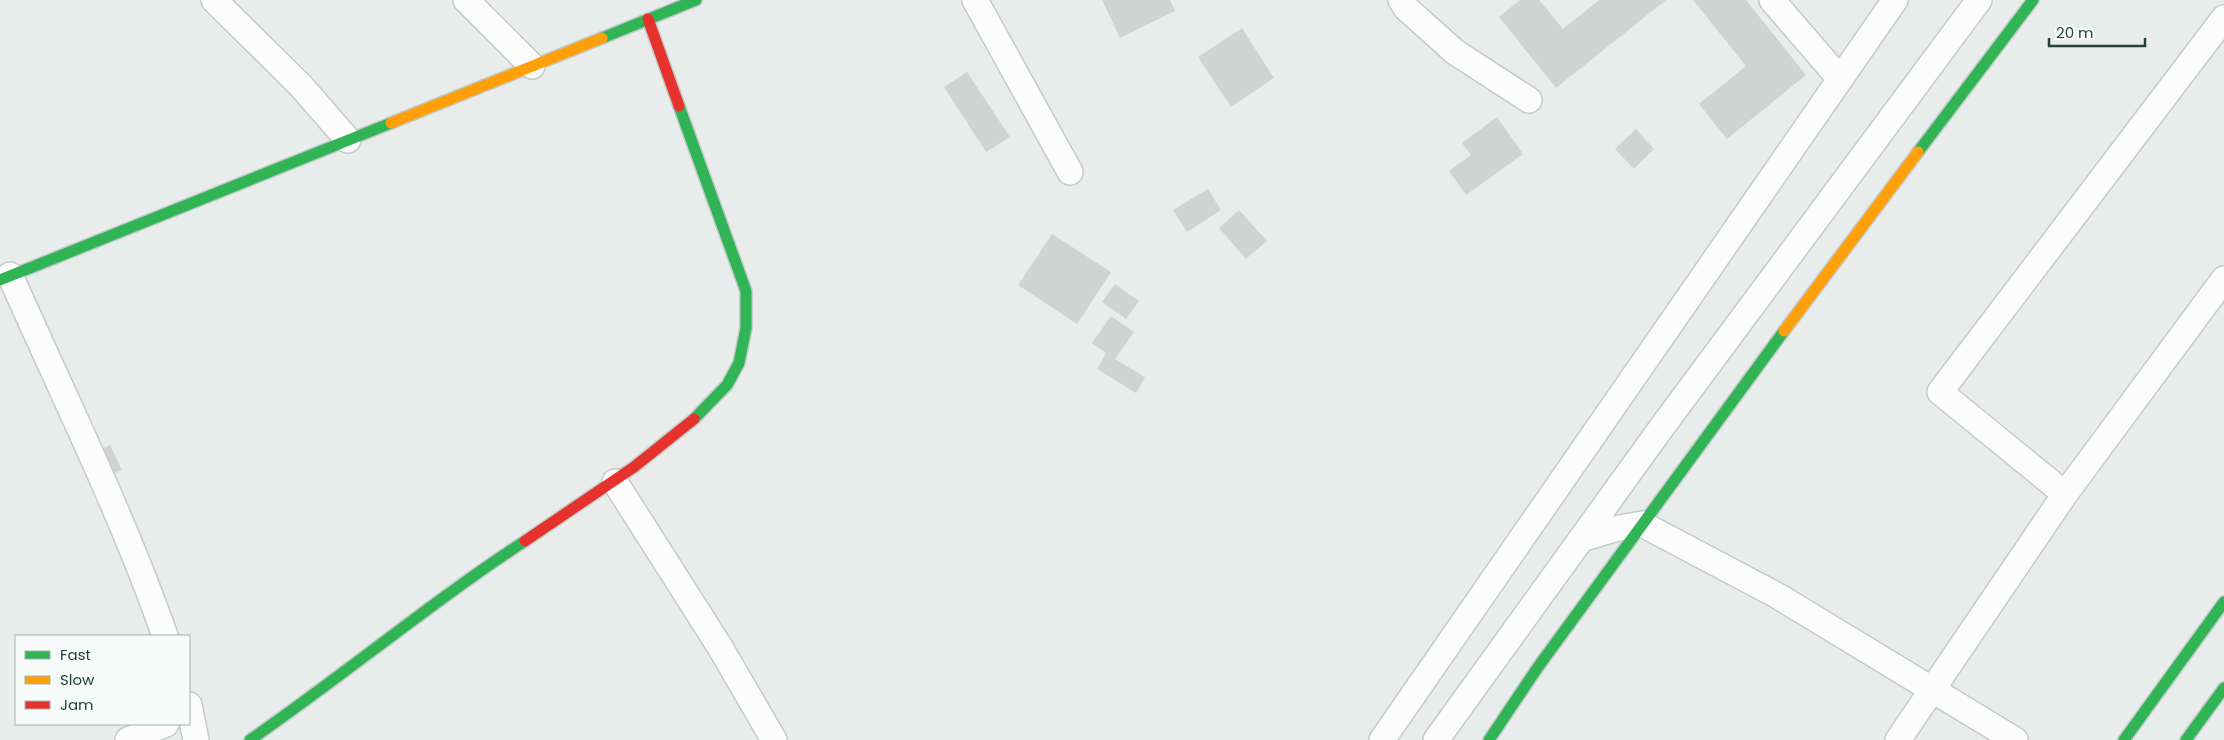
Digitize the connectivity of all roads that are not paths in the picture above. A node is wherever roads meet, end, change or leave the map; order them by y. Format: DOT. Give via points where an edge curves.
graph roads {
  1 [pos="214,0"];
  2 [pos="466,0"];
  3 [pos="696,0"];
  4 [pos="975,0"];
  5 [pos="1401,0"];
  6 [pos="1772,0"];
  7 [pos="1895,0"];
  8 [pos="1979,0"];
  9 [pos="2033,0"];
  10 [pos="2224,18"];
  11 [pos="648,19"];
  12 [pos="532,66"];
  13 [pos="1840,79"];
  14 [pos="1529,100"];
  15 [pos="348,140"];
  16 [pos="1070,172"];
  17 [pos="5,278"];
  18 [pos="2224,279"];
  19 [pos="615,482"];
  20 [pos="2065,494"];
  21 [pos="1642,524"];
  22 [pos="1581,539"];
  23 [pos="2224,602"];
  24 [pos="165,635"];
  25 [pos="1932,688"];
  26 [pos="2224,688"];
  27 [pos="190,711"];
  28 [pos="164,725"];
  29 [pos="128,740"];
  30 [pos="196,740"];
  31 [pos="250,740"];
  32 [pos="774,740"];
  33 [pos="1382,740"];
  34 [pos="1436,740"];
  35 [pos="1488,740"];
  36 [pos="1898,740"];
  37 [pos="2015,740"];
  38 [pos="2124,740"];
  39 [pos="2186,740"];
  1 -- 15 [label="street" via="301,86"];
  2 -- 12 [label="street"];
  3 -- 11 [label="street"];
  4 -- 16 [label="street"];
  5 -- 14 [label="street" via="1455,52"];
  6 -- 13 [label="street"];
  7 -- 13 [label="street"];
  8 -- 22 [label="street"];
  9 -- 21 [label="street"];
  10 -- 20 [label="street" via="1940,392"];
  11 -- 12 [label="street"];
  11 -- 19 [label="street" via="743,279 748,326 742,354 728,384 701,414"];
  12 -- 15 [label="street"];
  13 -- 33 [label="street"];
  15 -- 17 [label="street"];
  17 -- 24 [label="street" via="120,520"];
  18 -- 20 [label="street"];
  19 -- 31 [label="street" via="458,586"];
  19 -- 32 [label="street" via="720,647"];
  20 -- 25 [label="street"];
  21 -- 22 [label="street"];
  21 -- 25 [label="street" via="1778,596"];
  21 -- 35 [label="street"];
  22 -- 34 [label="street"];
  23 -- 38 [label="street"];
  25 -- 36 [label="street"];
  25 -- 37 [label="street"];
  26 -- 39 [label="street"];
  27 -- 30 [label="street"];
  28 -- 29 [label="street"];
}
